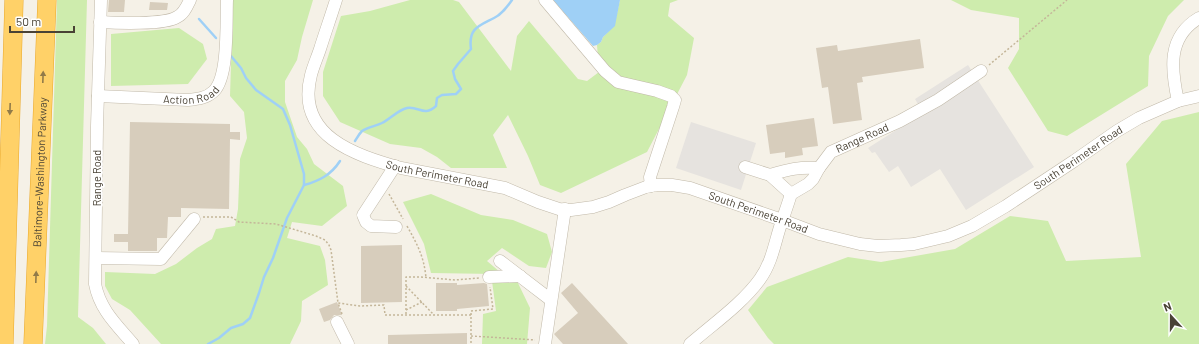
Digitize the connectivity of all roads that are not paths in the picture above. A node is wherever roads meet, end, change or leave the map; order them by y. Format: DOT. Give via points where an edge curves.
graph roads {
  1 [pos="14,0"];
  2 [pos="46,0"];
  3 [pos="101,0"];
  4 [pos="190,0"];
  5 [pos="336,0"];
  6 [pos="545,0"];
  7 [pos="225,2"];
  8 [pos="1199,18"];
  9 [pos="100,22"];
  10 [pos="981,71"];
  11 [pos="98,96"];
  12 [pos="1199,96"];
  13 [pos="1178,101"];
  14 [pos="395,166"];
  15 [pos="745,167"];
  16 [pos="819,168"];
  17 [pos="770,175"];
  18 [pos="651,186"];
  19 [pos="791,194"];
  20 [pos="565,209"];
  21 [pos="194,219"];
  22 [pos="782,220"];
  23 [pos="402,223"];
  24 [pos="6,257"];
  25 [pos="96,258"];
  26 [pos="500,261"];
  27 [pos="520,276"];
  28 [pos="489,277"];
  29 [pos="551,300"];
  30 [pos="340,318"];
  31 [pos="0,320"];
  32 [pos="545,342"];
  33 [pos="4,344"];
  34 [pos="34,344"];
  35 [pos="133,344"];
  36 [pos="348,344"];
  37 [pos="690,344"];
  1 -- 24 [label="highway, one-way"];
  34 -- 2 [label="highway, Baltimore-Washington Parkway, one-way"];
  3 -- 9 [label="lane, Range Road"];
  4 -- 9 [label="lane" via="176,18 157,22"];
  5 -- 14 [label="lane, South Perimeter Road" via="310,76 308,92 311,110 316,122 331,139 351,151"];
  6 -- 18 [label="lane" via="605,71 618,82 657,91 675,100 650,177"];
  7 -- 11 [label="lane, Action Road" via="224,64 220,83 209,95 188,100"];
  8 -- 13 [label="lane" via="1180,36 1174,48 1173,77"];
  9 -- 11 [label="lane, Range Road"];
  10 -- 16 [label="lane, Range Road" via="938,100 900,121 831,152"];
  11 -- 25 [label="lane, Range Road"];
  12 -- 13 [label="lane, South Perimeter Road"];
  13 -- 22 [label="lane, South Perimeter Road" via="1117,131 1006,206 948,236 914,244 878,246 819,234"];
  14 -- 20 [label="lane, South Perimeter Road" via="505,188 538,202"];
  14 -- 23 [label="lane" via="364,215 366,222 371,226"];
  15 -- 17 [label="lane"];
  16 -- 17 [label="lane" via="793,168"];
  16 -- 19 [label="lane, Range Road" via="808,184"];
  17 -- 19 [label="lane"];
  18 -- 20 [label="lane, South Perimeter Road" via="593,207"];
  18 -- 22 [label="lane, South Perimeter Road" via="666,184 690,188"];
  19 -- 22 [label="lane"];
  20 -- 29 [label="lane"];
  21 -- 25 [label="lane" via="161,259"];
  22 -- 37 [label="lane" via="773,252 760,279 735,305"];
  24 -- 31 [label="highway"];
  24 -- 33 [label="highway"];
  25 -- 35 [label="lane, Range Road" via="95,284 100,302"];
  26 -- 27 [label="lane"];
  27 -- 28 [label="lane"];
  27 -- 29 [label="lane"];
  29 -- 32 [label="lane"];
  30 -- 36 [label="lane"];
}
